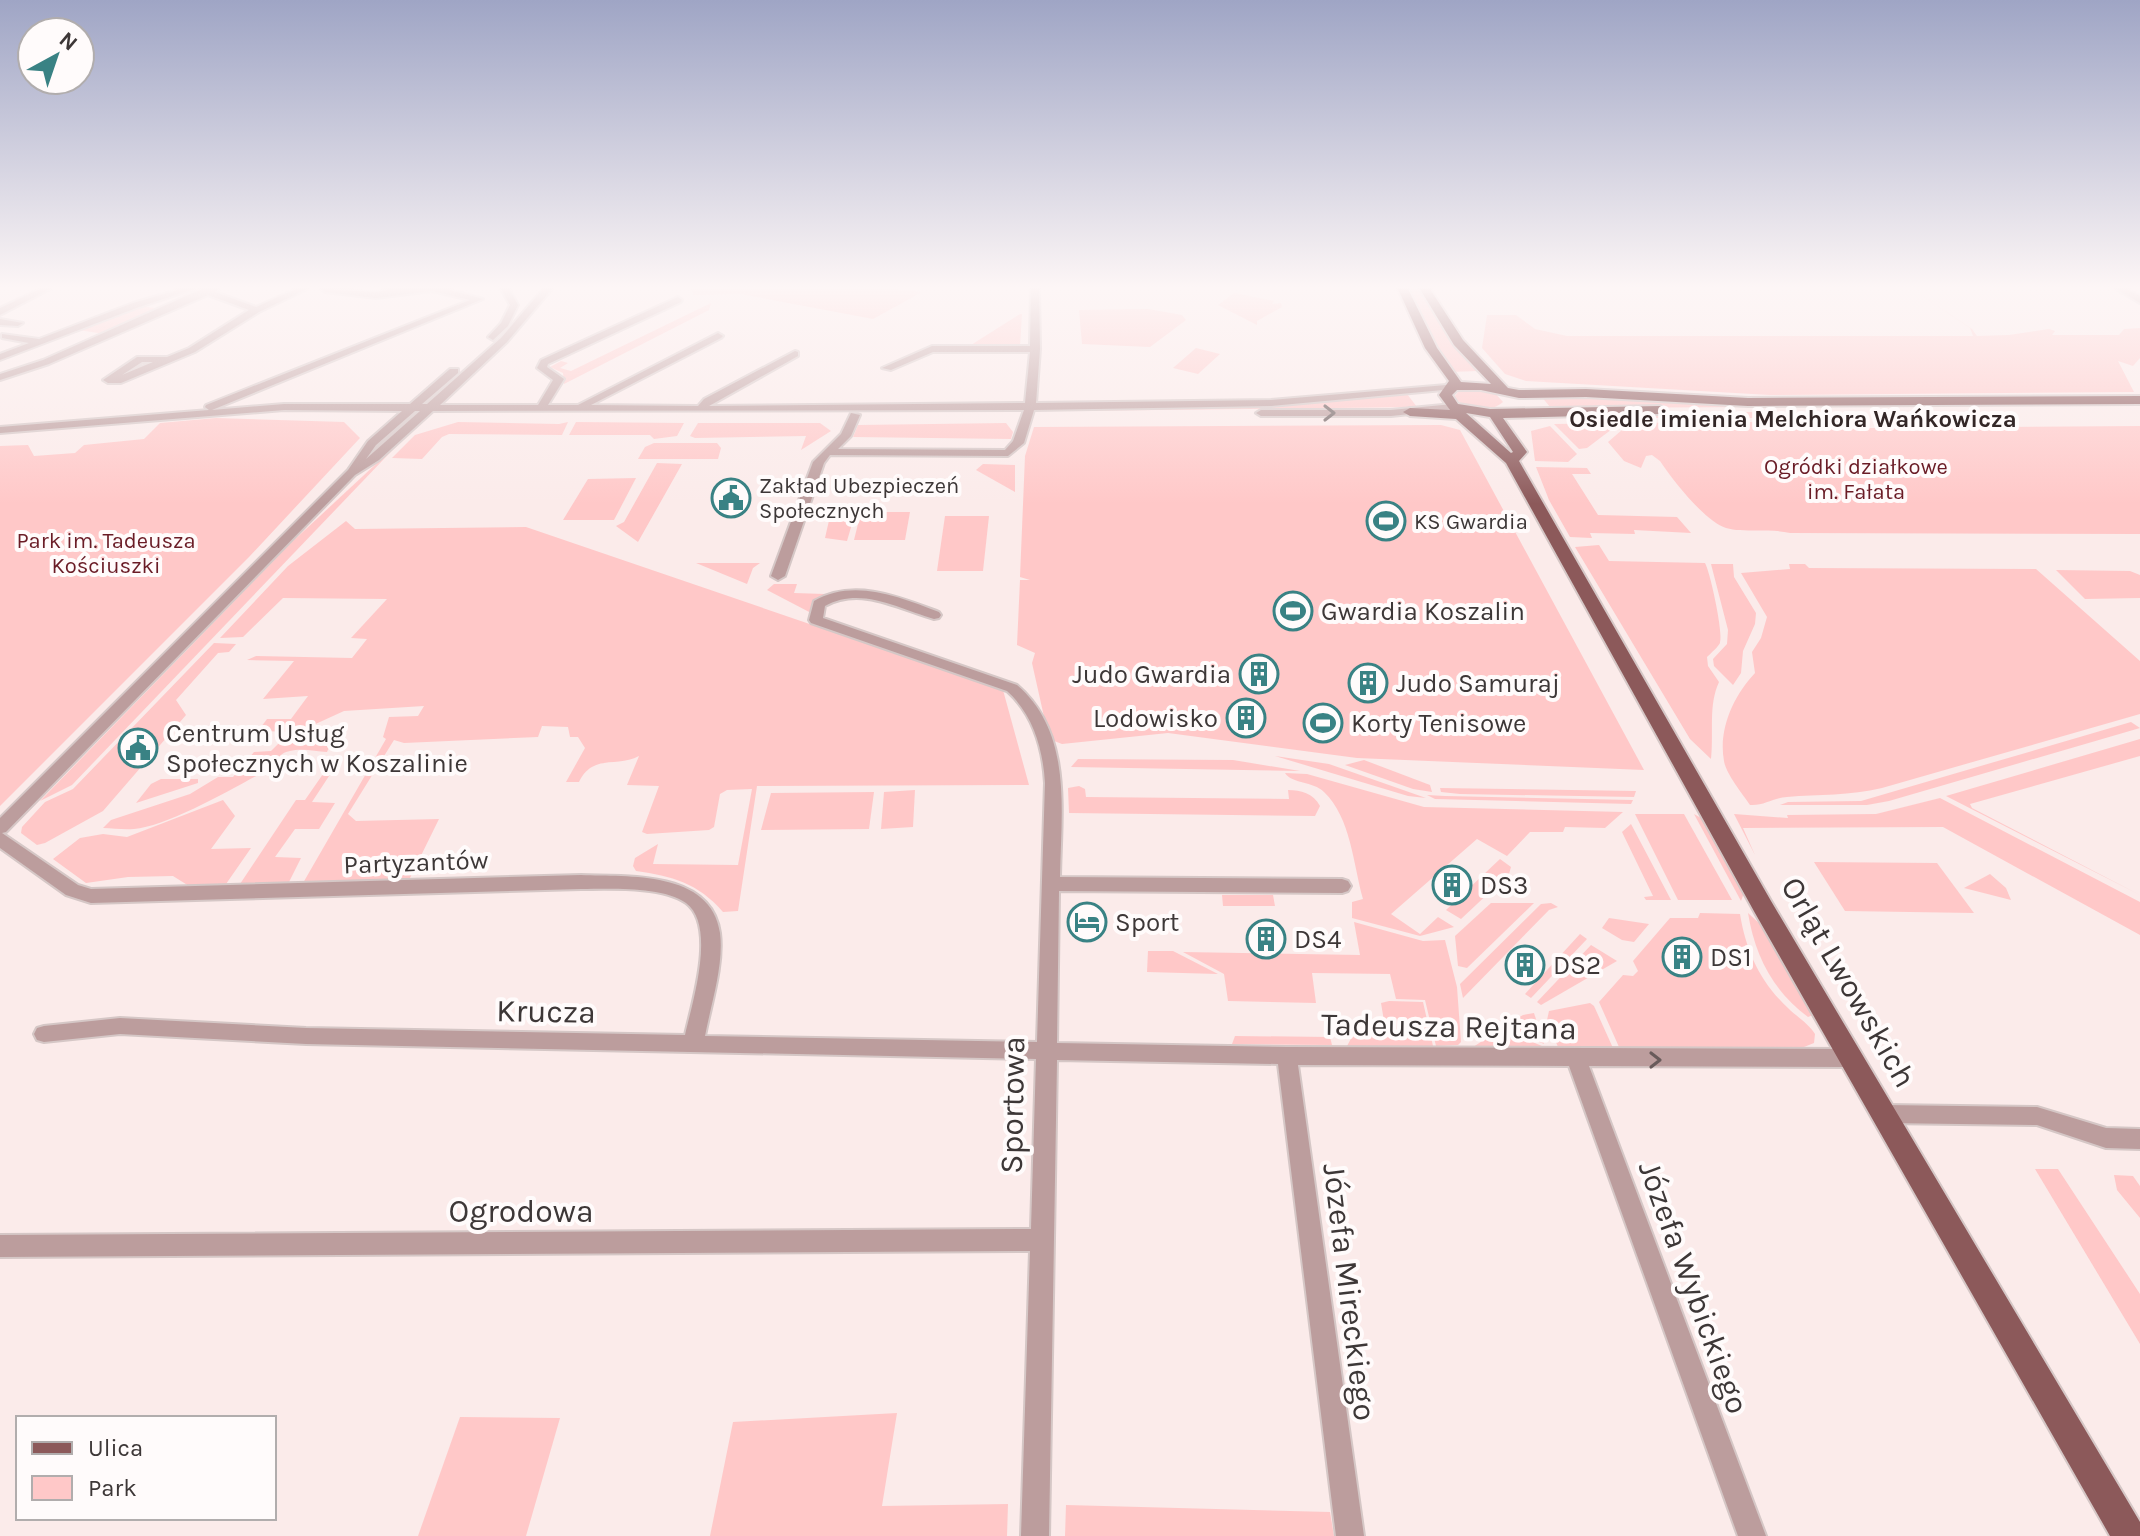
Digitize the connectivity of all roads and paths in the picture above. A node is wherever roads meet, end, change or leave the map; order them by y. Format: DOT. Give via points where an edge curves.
graph roads {
  1 [pos="49,361"];
  2 [pos="137,361"];
  3 [pos="167,361"];
  4 [pos="325,361"];
  5 [pos="468,361"];
  6 [pos="478,361"];
  7 [pos="547,361"];
  8 [pos="670,361"];
  9 [pos="783,361"];
  10 [pos="904,361"];
  11 [pos="1034,361"];
  12 [pos="1432,361"];
  13 [pos="1436,361"];
  14 [pos="1476,361"];
  15 [pos="887,368"];
  16 [pos="0,377"];
  17 [pos="1454,386"];
  18 [pos="1436,388"];
  19 [pos="1501,388"];
  20 [pos="240,395"];
  21 [pos="2140,400"];
  22 [pos="284,407"];
  23 [pos="2140,407"];
  24 [pos="541,408"];
  25 [pos="578,408"];
  26 [pos="701,409"];
  27 [pos="1028,410"];
  28 [pos="415,411"];
  29 [pos="1456,411"];
  30 [pos="1410,412"];
  31 [pos="1518,412"];
  32 [pos="1500,413"];
  33 [pos="204,414"];
  34 [pos="186,415"];
  35 [pos="855,415"];
  36 [pos="0,430"];
  37 [pos="1513,451"];
  38 [pos="827,452"];
  39 [pos="351,473"];
  40 [pos="778,576"];
  41 [pos="934,615"];
  42 [pos="0,828"];
  43 [pos="0,839"];
  44 [pos="1051,884"];
  45 [pos="1342,886"];
  46 [pos="44,1034"];
  47 [pos="693,1043"];
  48 [pos="1047,1052"];
  49 [pos="1287,1056"];
  50 [pos="1852,1058"];
  51 [pos="1577,1060"];
  52 [pos="1885,1114"];
  53 [pos="2140,1139"];
  54 [pos="1043,1240"];
  55 [pos="0,1246"];
  56 [pos="1035,1536"];
  57 [pos="1350,1536"];
  58 [pos="1752,1536"];
  59 [pos="2129,1536"];
  1 -- 16 [label="street"];
  2 -- 3 [label="street" via="108,380"];
  4 -- 20 [label="street"];
  5 -- 28 [label="street"];
  6 -- 28 [label="street"];
  7 -- 24 [label="street" via="542,368 559,379"];
  8 -- 25 [label="street"];
  9 -- 26 [label="street"];
  10 -- 15 [label="street"];
  11 -- 27 [label="street"];
  12 -- 18 [label="main road"];
  13 -- 17 [label="main road"];
  14 -- 19 [label="main road"];
  17 -- 18 [label="street"];
  17 -- 19 [label="main road"];
  17 -- 29 [label="main road" via="1445,395"];
  18 -- 27 [label="street" via="1271,403"];
  19 -- 21 [label="main road" via="1755,403"];
  19 -- 32 [label="main road" via="1511,405"];
  20 -- 22 [label="street" via="238,405"];
  20 -- 34 [label="street"];
  22 -- 28 [label="street"];
  22 -- 33 [label="street"];
  23 -- 31 [label="main road"];
  24 -- 25 [label="street"];
  24 -- 28 [label="street"];
  25 -- 26 [label="street"];
  26 -- 27 [label="street"];
  27 -- 30 [label="street, one-way"];
  27 -- 35 [label="street"];
  27 -- 38 [label="street" via="1017,446 1008,453"];
  28 -- 33 [label="street"];
  28 -- 35 [label="street"];
  28 -- 39 [label="street" via="375,458"];
  28 -- 39 [label="street" via="358,458"];
  29 -- 30 [label="main road"];
  29 -- 32 [label="main road"];
  29 -- 37 [label="main road, Orląt Lwowskich"];
  31 -- 32 [label="main road"];
  31 -- 37 [label="main road" via="1519,437"];
  32 -- 37 [label="main road, Orląt Lwowskich" via="1496,418"];
  33 -- 34 [label="street"];
  34 -- 36 [label="street"];
  35 -- 38 [label="street" via="846,436"];
  37 -- 50 [label="main road, Orląt Lwowskich"];
  38 -- 40 [label="street"];
  39 -- 42 [label="street"];
  41 -- 44 [label="street, Sportowa" via="882,596 844,596 819,604 816,620 1012,688 1028,702 1051,754"];
  43 -- 47 [label="street, Partyzantów" via="72,890 91,896 581,882 670,887 695,900 712,925 712,952"];
  44 -- 45 [label="street"];
  44 -- 48 [label="street, Sportowa"];
  46 -- 47 [label="street, Krucza" via="120,1026 306,1036"];
  47 -- 48 [label="street, Krucza"];
  48 -- 49 [label="street, Tadeusza Rejtana"];
  48 -- 54 [label="street, Sportowa"];
  49 -- 51 [label="street, Tadeusza Rejtana"];
  49 -- 57 [label="street, Józefa Mireckiego"];
  51 -- 50 [label="street, Tadeusza Rejtana, one-way"];
  50 -- 52 [label="main road, Orląt Lwowskich"];
  51 -- 58 [label="street, Józefa Wybickiego"];
  52 -- 53 [label="street" via="2037,1116 2106,1138"];
  52 -- 59 [label="main road, Orląt Lwowskich"];
  54 -- 55 [label="street, Ogrodowa"];
  54 -- 56 [label="street, Sportowa"];
}
